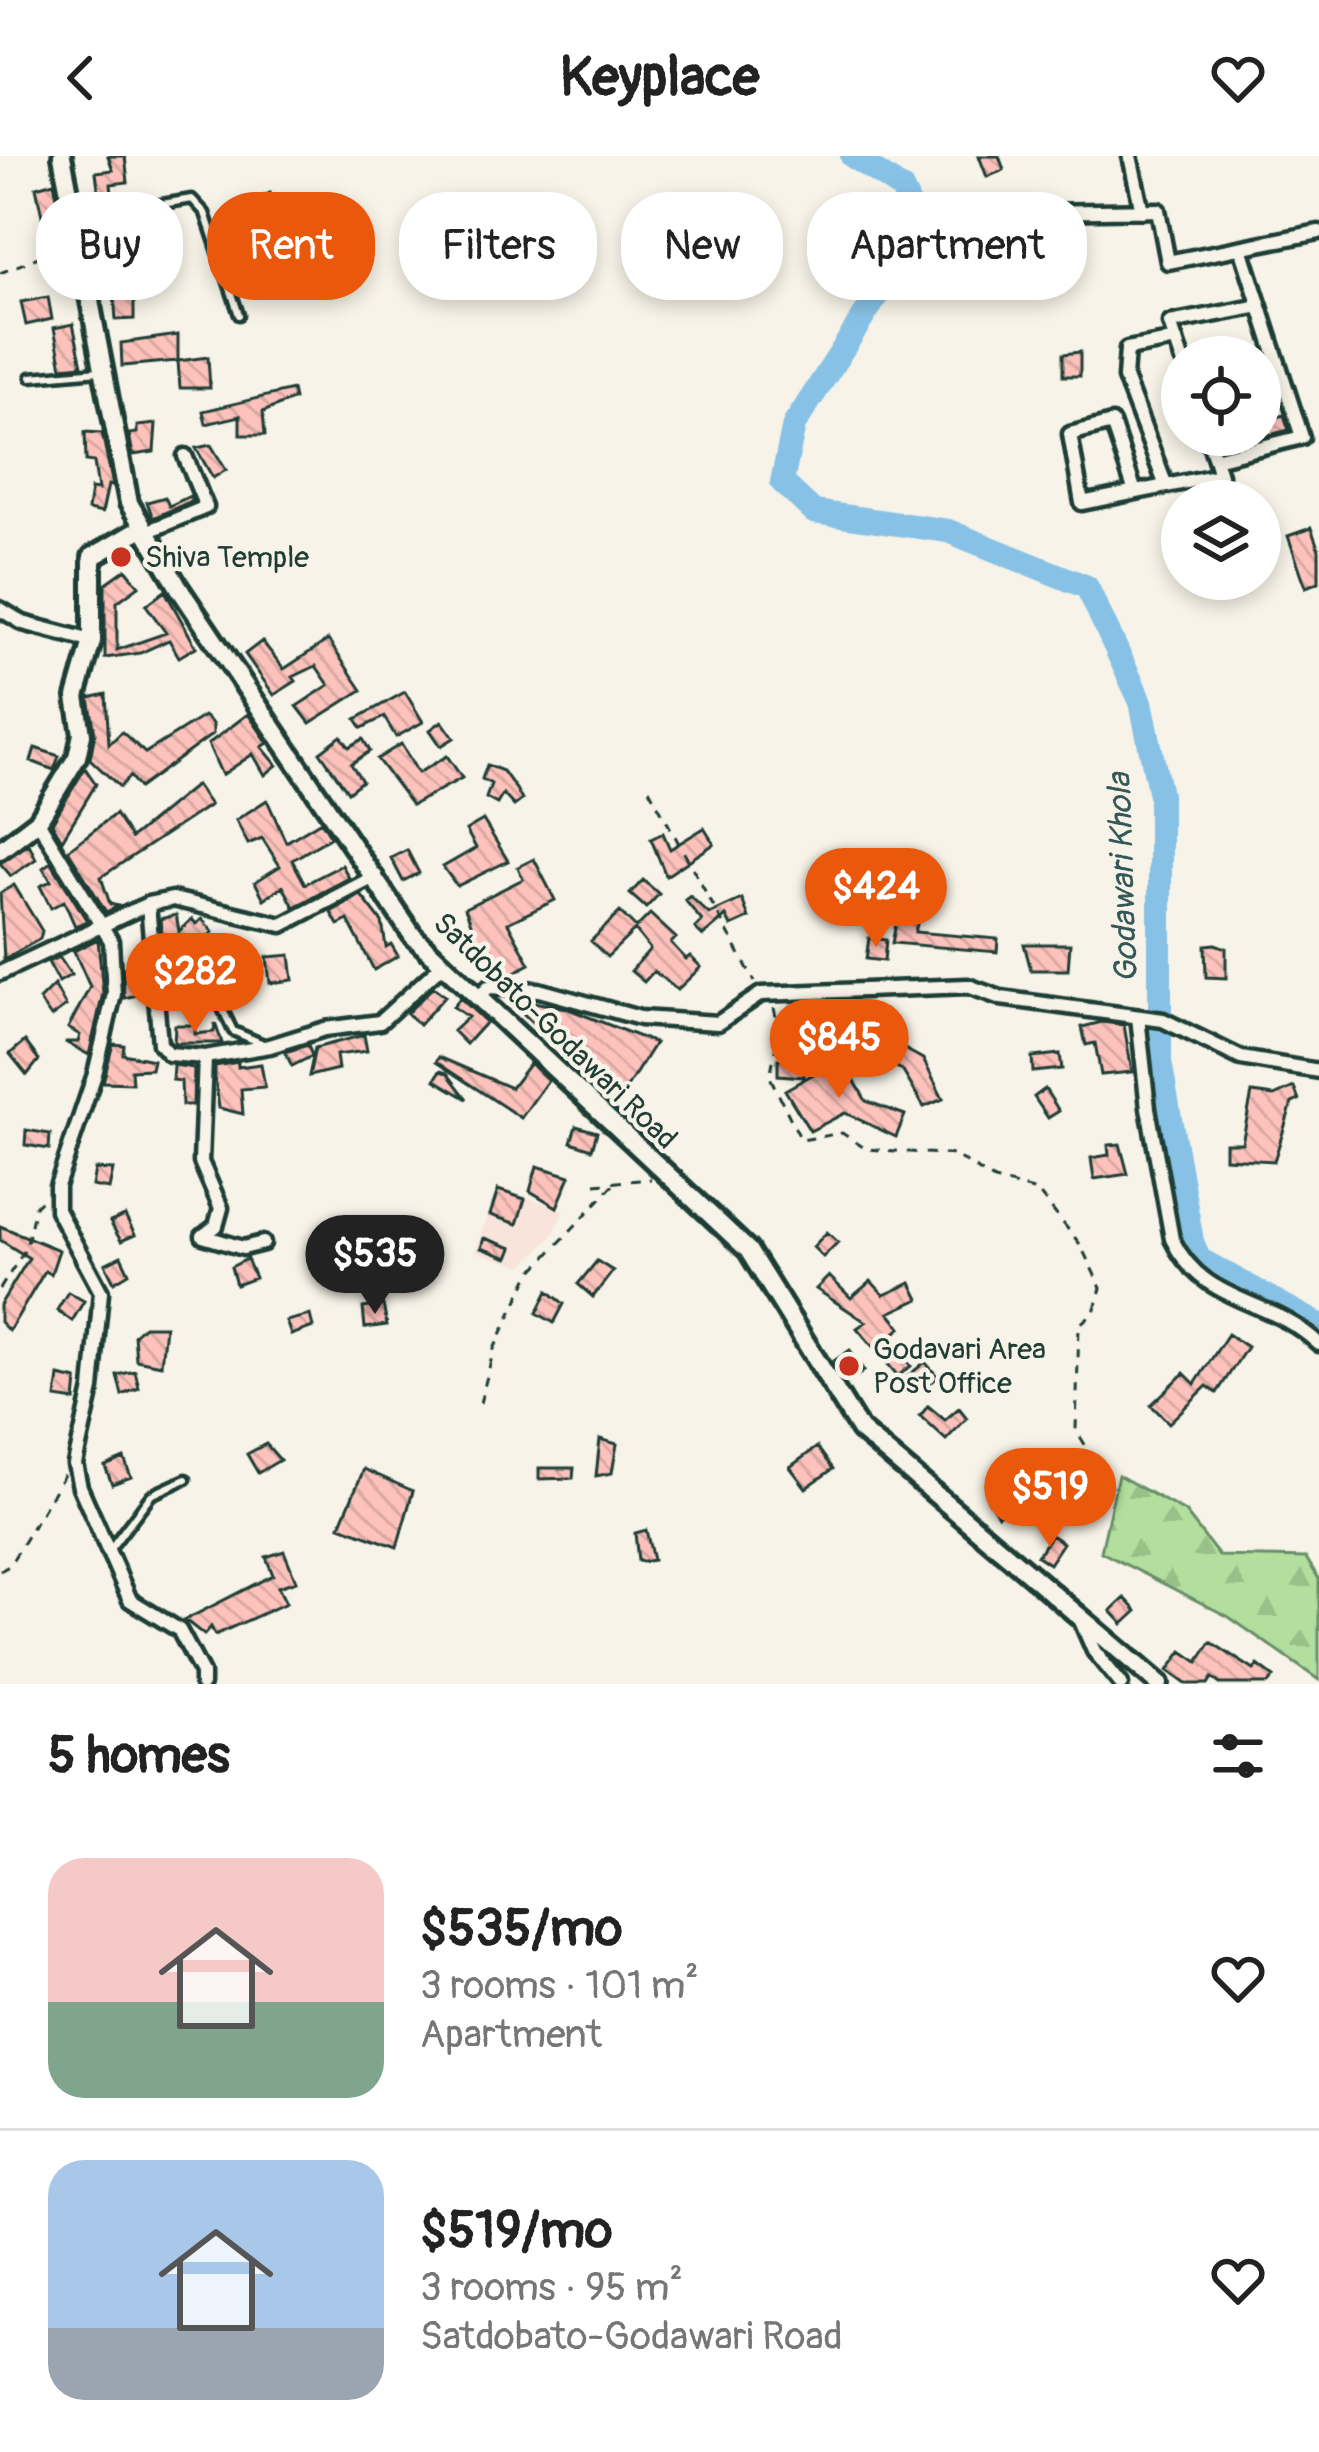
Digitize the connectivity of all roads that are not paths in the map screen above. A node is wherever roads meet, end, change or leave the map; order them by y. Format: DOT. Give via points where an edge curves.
graph roads {
  1 [pos="62,156"];
  2 [pos="1130,156"];
  3 [pos="69,192"];
  4 [pos="183,201"];
  5 [pos="1142,211"];
  6 [pos="1087,212"];
  7 [pos="1319,232"];
  8 [pos="1242,251"];
  9 [pos="90,300"];
  10 [pos="1260,306"];
  11 [pos="239,315"];
  12 [pos="1175,336"];
  13 [pos="1161,343"];
  14 [pos="102,370"];
  15 [pos="31,376"];
  16 [pos="185,455"];
  17 [pos="1214,456"];
  18 [pos="1215,459"];
  19 [pos="1164,480"];
  20 [pos="1195,480"];
  21 [pos="1161,487"];
  22 [pos="1135,492"];
  23 [pos="144,530"];
  24 [pos="0,609"];
  25 [pos="92,640"];
  26 [pos="38,821"];
  27 [pos="0,850"];
  28 [pos="376,876"];
  29 [pos="148,904"];
  30 [pos="100,925"];
  31 [pos="441,966"];
  32 [pos="0,973"];
  33 [pos="478,999"];
  34 [pos="220,1004"];
  35 [pos="1138,1017"];
  36 [pos="270,1046"];
  37 [pos="205,1057"];
  38 [pos="1319,1071"];
  39 [pos="263,1243"];
  40 [pos="1319,1344"];
  41 [pos="186,1479"];
  42 [pos="110,1549"];
  43 [pos="1080,1620"];
  44 [pos="202,1684"];
  45 [pos="1121,1684"];
  46 [pos="1159,1684"];
  1 -- 3 [label="street, Satdobato-Godawari Road"];
  2 -- 5 [label="street"];
  4 -- 11 [label="lane" via="205,213"];
  5 -- 6 [label="street"];
  5 -- 8 [label="street" via="1158,210 1168,262"];
  7 -- 8 [label="street"];
  8 -- 10 [label="street"];
  9 -- 14 [label="street, Satdobato-Godawari Road"];
  10 -- 12 [label="street" via="1170,323"];
  10 -- 18 [label="street" via="1301,436"];
  13 -- 19 [label="street" via="1127,350 1125,378"];
  14 -- 15 [label="lane"];
  14 -- 23 [label="street, Satdobato-Godawari Road" via="122,477"];
  16 -- 23 [label="street" via="206,507"];
  17 -- 18 [label="street"];
  18 -- 20 [label="street" via="1220,475"];
  21 -- 22 [label="street"];
  22 -- 22 [label="street" via="1112,423 1070,434 1082,502"];
  23 -- 25 [label="street" via="92,557"];
  23 -- 28 [label="street, Satdobato-Godawari Road"];
  24 -- 25 [label="street"];
  25 -- 26 [label="street" via="76,697 77,758"];
  26 -- 27 [label="street"];
  26 -- 30 [label="street"];
  28 -- 29 [label="street" via="283,925 173,898"];
  28 -- 31 [label="street, Satdobato-Godawari Road"];
  29 -- 30 [label="street"];
  29 -- 37 [label="street" via="161,1049"];
  30 -- 32 [label="street"];
  30 -- 42 [label="street" via="111,941 114,994 57,1186 57,1210 101,1292 75,1464"];
  31 -- 33 [label="street, Satdobato-Godawari Road"];
  31 -- 36 [label="street" via="380,1022"];
  33 -- 35 [label="street" via="488,987 538,990 640,1018 718,1023 761,994 968,986"];
  33 -- 43 [label="street, Satdobato-Godawari Road" via="748,1250 860,1430"];
  34 -- 36 [label="lane" via="233,1031"];
  35 -- 38 [label="street" via="1163,1020 1241,1058"];
  35 -- 40 [label="street" via="1148,1108 1181,1257 1211,1289 1273,1309"];
  36 -- 37 [label="street"];
  37 -- 39 [label="street" via="201,1162 221,1208 203,1236 243,1248"];
  41 -- 42 [label="lane" via="151,1496"];
  42 -- 44 [label="street" via="130,1600 178,1630"];
  43 -- 45 [label="street"];
  43 -- 46 [label="street, Satdobato-Godawari Road"];
}
